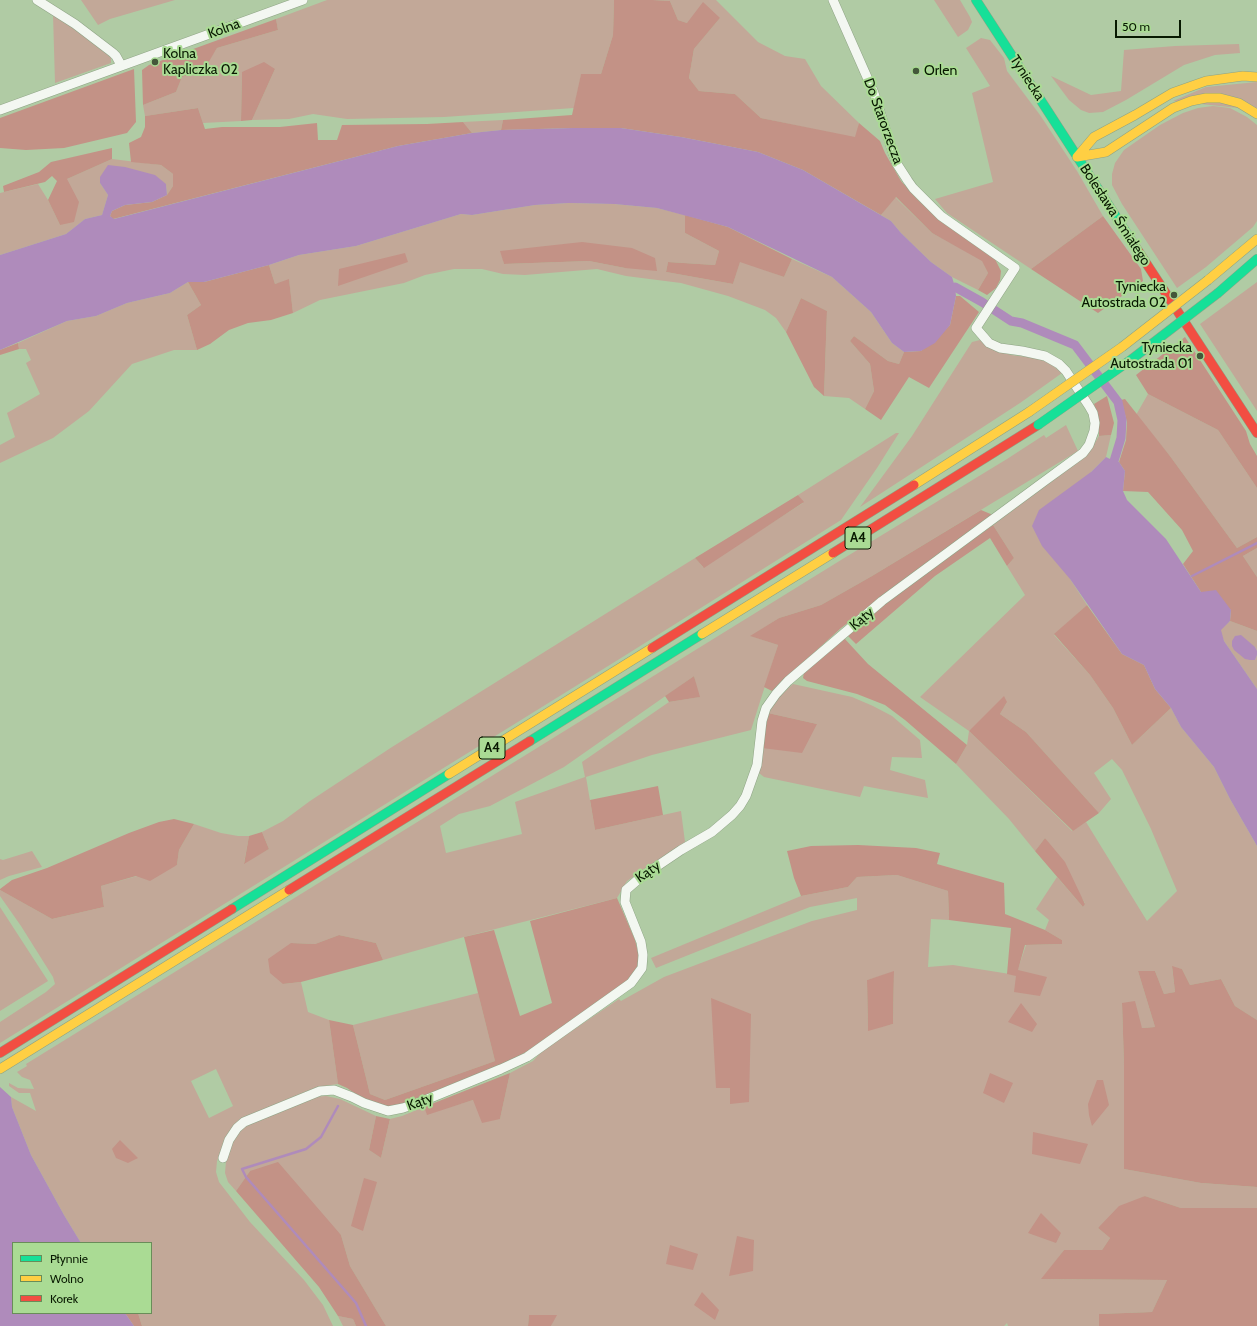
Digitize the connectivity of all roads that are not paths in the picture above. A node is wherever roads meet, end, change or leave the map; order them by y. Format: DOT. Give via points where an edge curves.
graph roads {
  1 [pos="37,0"];
  2 [pos="303,0"];
  3 [pos="833,0"];
  4 [pos="976,0"];
  5 [pos="121,65"];
  6 [pos="1257,76"];
  7 [pos="0,110"];
  8 [pos="1257,114"];
  9 [pos="1077,158"];
  10 [pos="1257,229"];
  11 [pos="1257,239"];
  12 [pos="1257,259"];
  13 [pos="1257,271"];
  14 [pos="1216,274"];
  15 [pos="1218,293"];
  16 [pos="986,314"];
  17 [pos="1257,433"];
  18 [pos="0,1053"];
  19 [pos="0,1069"];
  20 [pos="223,1158"];
  1 -- 5 [label="street" via="75,24 113,53"];
  2 -- 5 [label="street, Kolna"];
  3 -- 16 [label="street, Do Starorzecza" via="874,93 897,164 908,181 941,216 1015,268"];
  4 -- 9 [label="main road, Tyniecka"];
  5 -- 7 [label="street, Kolna"];
  6 -- 9 [label="main road" via="1206,81 1172,93 1094,137"];
  8 -- 9 [label="main road" via="1238,103 1220,98 1191,101 1167,111 1106,152"];
  9 -- 17 [label="main road, Bolesława Śmiałego"];
  10 -- 14 [label="main road"];
  11 -- 14 [label="main road, A4"];
  12 -- 15 [label="main road, A4"];
  13 -- 15 [label="main road"];
  14 -- 18 [label="main road, A4, bridge" via="1122,347 965,454"];
  15 -- 19 [label="main road, A4, bridge" via="1132,359 1038,425"];
  16 -- 20 [label="street, Kąty" via="976,328 989,342 1000,348 1045,356 1066,371 1093,413 1095,423 1089,445 1046,480 882,601 776,694 766,708 757,765 740,806 712,832 641,876 626,890 625,902 641,942 643,955 642,968 631,983 527,1057 501,1069 418,1103 388,1111 334,1090 320,1091 244,1122 229,1140"];
}
